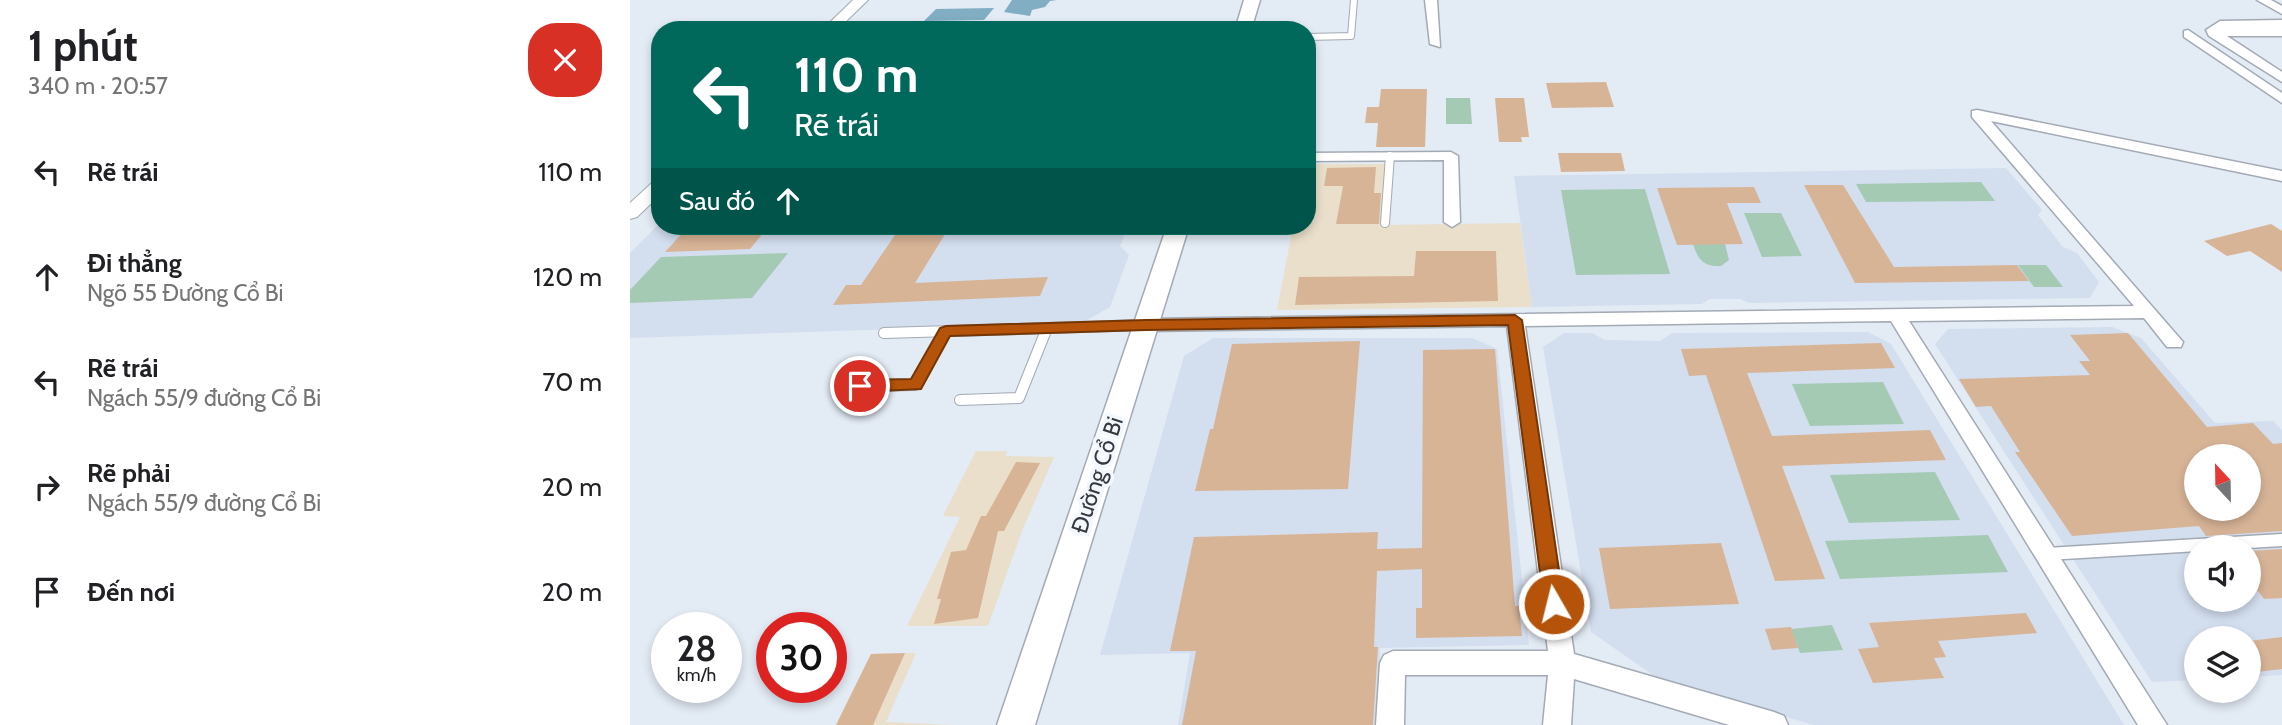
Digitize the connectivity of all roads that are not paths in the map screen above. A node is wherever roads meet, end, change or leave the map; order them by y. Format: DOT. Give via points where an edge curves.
graph roads {
  1 [pos="861,0"];
  2 [pos="1252,0"];
  3 [pos="1354,0"];
  4 [pos="1431,0"];
  5 [pos="2263,0"];
  6 [pos="2276,0"];
  7 [pos="2282,4"];
  8 [pos="2282,11"];
  9 [pos="839,21"];
  10 [pos="1246,21"];
  11 [pos="2282,24"];
  12 [pos="2282,32"];
  13 [pos="2215,33"];
  14 [pos="1316,37"];
  15 [pos="1436,44"];
  16 [pos="2282,79"];
  17 [pos="2257,81"];
  18 [pos="2282,99"];
  19 [pos="1390,156"];
  20 [pos="1316,157"];
  21 [pos="2282,176"];
  22 [pos="651,193"];
  23 [pos="630,213"];
  24 [pos="1452,222"];
  25 [pos="1385,223"];
  26 [pos="1175,235"];
  27 [pos="2149,312"];
  28 [pos="1896,316"];
  29 [pos="1515,320"];
  30 [pos="1146,325"];
  31 [pos="1048,328"];
  32 [pos="946,331"];
  33 [pos="884,333"];
  34 [pos="2174,342"];
  35 [pos="860,386"];
  36 [pos="960,400"];
  37 [pos="2282,540"];
  38 [pos="2046,554"];
  39 [pos="1563,663"];
  40 [pos="1016,725"];
  41 [pos="1390,725"];
  42 [pos="1557,725"];
  43 [pos="1774,725"];
  44 [pos="2153,725"];
  1 -- 9 [label="street"];
  2 -- 10 [label="main road"];
  3 -- 14 [label="lane" via="1351,36"];
  4 -- 15 [label="street"];
  5 -- 8 [label="street"];
  6 -- 7 [label="street"];
  11 -- 13 [label="street" via="2220,25 2214,27"];
  12 -- 13 [label="street"];
  13 -- 16 [label="street"];
  13 -- 17 [label="street" via="2188,34"];
  16 -- 17 [label="street"];
  17 -- 18 [label="street"];
  19 -- 20 [label="street"];
  19 -- 24 [label="street" via="1451,156"];
  19 -- 25 [label="lane"];
  21 -- 27 [label="street" via="1977,114"];
  22 -- 23 [label="street"];
  26 -- 30 [label="main road, Đường Cổ Bi"];
  27 -- 28 [label="street"];
  27 -- 34 [label="street"];
  28 -- 29 [label="street"];
  28 -- 38 [label="street"];
  29 -- 30 [label="street"];
  29 -- 39 [label="street"];
  30 -- 31 [label="lane"];
  30 -- 40 [label="main road, Đường Cổ Bi"];
  31 -- 32 [label="lane"];
  31 -- 36 [label="lane" via="1018,398"];
  32 -- 33 [label="lane"];
  32 -- 35 [label="lane" via="915,385"];
  37 -- 38 [label="lane"];
  38 -- 44 [label="street"];
  39 -- 41 [label="street" via="1393,663"];
  39 -- 42 [label="street"];
  39 -- 43 [label="street"];
}
